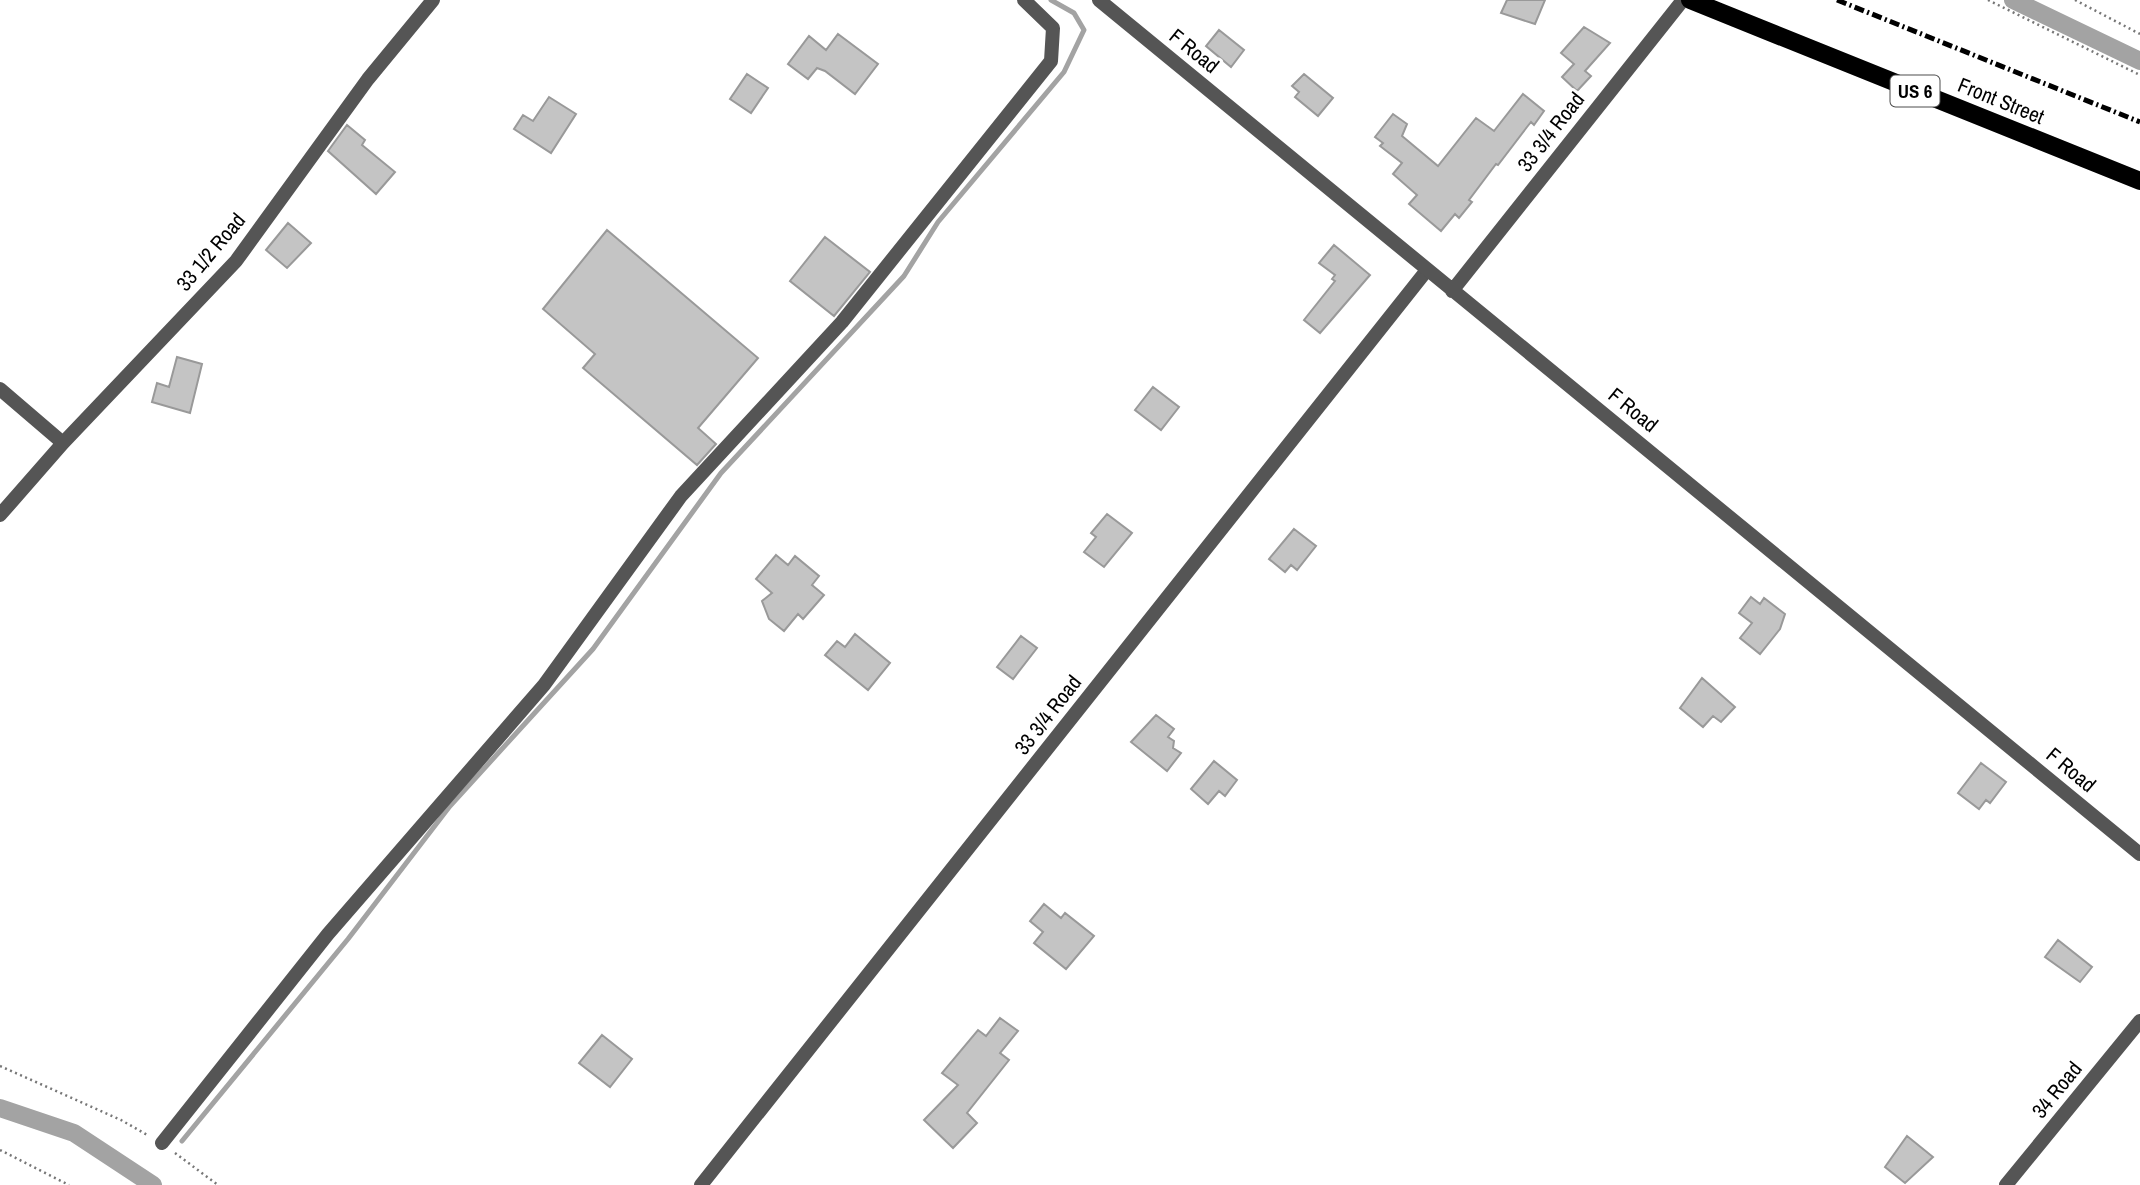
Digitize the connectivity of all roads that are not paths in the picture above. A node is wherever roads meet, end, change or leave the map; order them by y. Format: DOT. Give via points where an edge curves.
graph roads {
  1 [pos="433,0"];
  2 [pos="1024,0"];
  3 [pos="1099,0"];
  4 [pos="1682,0"];
  5 [pos="1690,0"];
  6 [pos="2140,181"];
  7 [pos="1427,270"];
  8 [pos="1452,290"];
  9 [pos="0,389"];
  10 [pos="63,443"];
  11 [pos="0,515"];
  12 [pos="2140,854"];
  13 [pos="2140,1021"];
  14 [pos="162,1143"];
  15 [pos="701,1185"];
  16 [pos="2006,1185"];
  1 -- 10 [label="street, 33 1/2 Road" via="368,79 236,261"];
  2 -- 14 [label="street" via="1053,28 1051,61 842,322 681,496 544,685 328,934"];
  3 -- 7 [label="street, F Road"];
  4 -- 8 [label="street, 33 3/4 Road"];
  5 -- 6 [label="main road, Front Street / US 6"];
  7 -- 8 [label="street, F Road"];
  7 -- 15 [label="street, 33 3/4 Road"];
  8 -- 12 [label="street, F Road"];
  9 -- 10 [label="street"];
  10 -- 11 [label="street, 33 1/2 Road"];
  13 -- 16 [label="street, 34 Road"];
}
